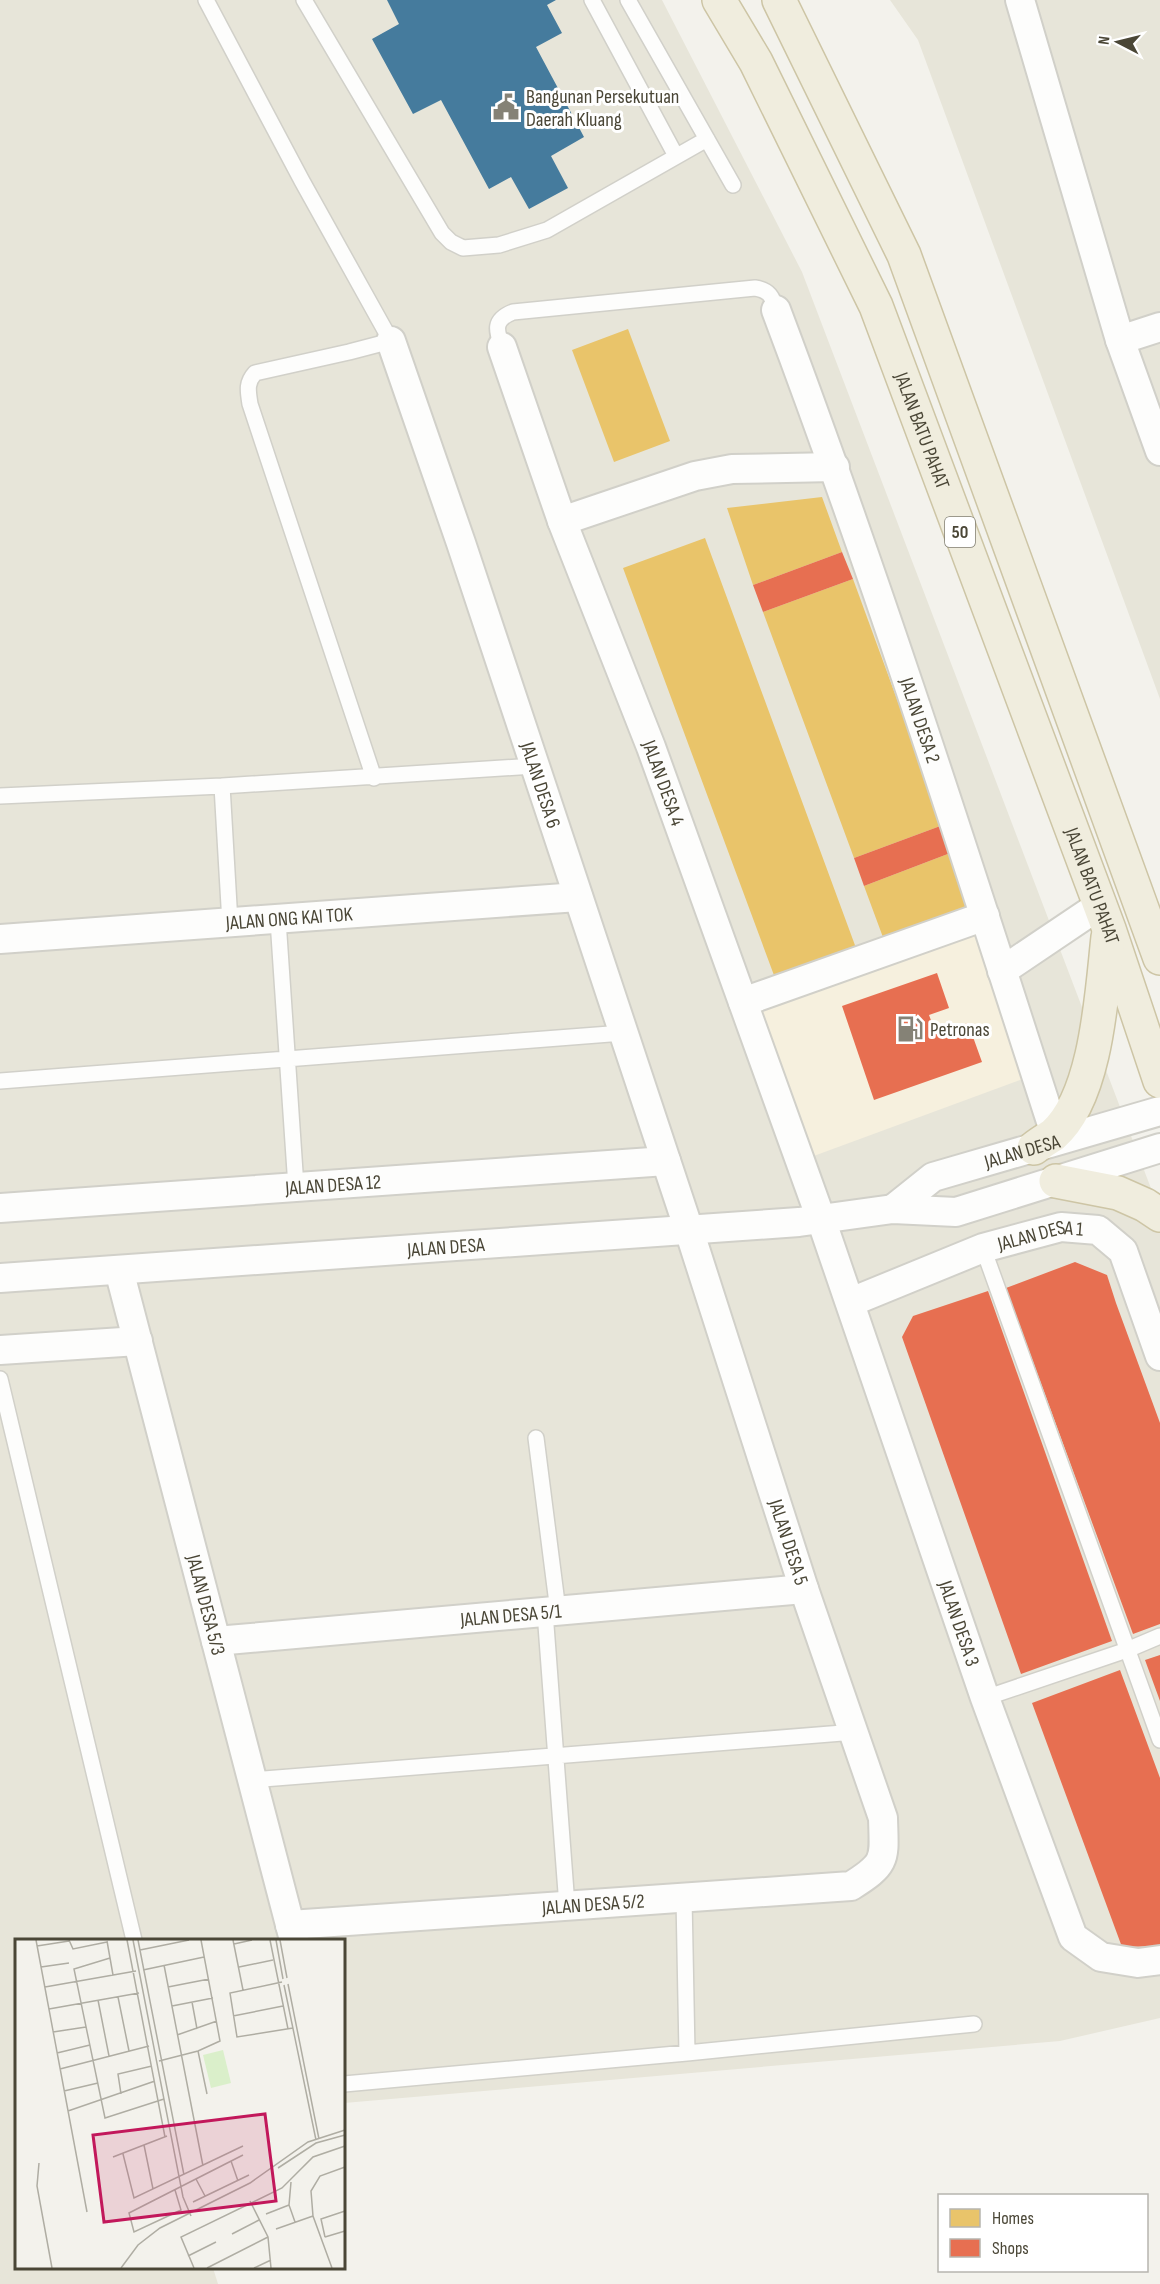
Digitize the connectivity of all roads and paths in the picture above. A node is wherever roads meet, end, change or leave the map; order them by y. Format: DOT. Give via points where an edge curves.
graph roads {
  1 [pos="206,0"];
  2 [pos="304,0"];
  3 [pos="592,0"];
  4 [pos="628,0"];
  5 [pos="719,0"];
  6 [pos="779,0"];
  7 [pos="1020,0"];
  8 [pos="707,139"];
  9 [pos="676,156"];
  10 [pos="733,185"];
  11 [pos="776,310"];
  12 [pos="1160,327"];
  13 [pos="391,340"];
  14 [pos="1120,340"];
  15 [pos="502,347"];
  16 [pos="1160,451"];
  17 [pos="835,467"];
  18 [pos="562,521"];
  19 [pos="534,766"];
  20 [pos="374,777"];
  21 [pos="222,786"];
  22 [pos="0,796"];
  23 [pos="578,897"];
  24 [pos="985,916"];
  25 [pos="1104,917"];
  26 [pos="278,920"];
  27 [pos="230,923"];
  28 [pos="0,939"];
  29 [pos="1160,958"];
  30 [pos="1002,971"];
  31 [pos="743,1002"];
  32 [pos="623,1033"];
  33 [pos="288,1059"];
  34 [pos="0,1081"];
  35 [pos="1160,1081"];
  36 [pos="1160,1111"];
  37 [pos="1044,1141"];
  38 [pos="1160,1148"];
  39 [pos="666,1161"];
  40 [pos="1056,1180"];
  41 [pos="296,1187"];
  42 [pos="0,1208"];
  43 [pos="892,1209"];
  44 [pos="1160,1215"];
  45 [pos="810,1220"];
  46 [pos="689,1230"];
  47 [pos="983,1248"];
  48 [pos="119,1270"];
  49 [pos="0,1278"];
  50 [pos="850,1302"];
  51 [pos="138,1341"];
  52 [pos="0,1350"];
  53 [pos="1160,1356"];
  54 [pos="0,1379"];
  55 [pos="536,1438"];
  56 [pos="804,1589"];
  57 [pos="552,1611"];
  58 [pos="1160,1636"];
  59 [pos="216,1641"];
  60 [pos="1127,1650"];
  61 [pos="985,1698"];
  62 [pos="855,1732"];
  63 [pos="1160,1740"];
  64 [pos="556,1755"];
  65 [pos="252,1780"];
  66 [pos="884,1854"];
  67 [pos="684,1898"];
  68 [pos="567,1906"];
  69 [pos="292,1933"];
  70 [pos="134,1939"];
  71 [pos="1160,1960"];
  72 [pos="974,2024"];
  73 [pos="687,2053"];
  74 [pos="345,2084"];
  1 -- 13 [label="lane"];
  2 -- 9 [label="lane" via="451,243 463,248 499,245 547,230"];
  3 -- 9 [label="lane"];
  4 -- 8 [label="lane"];
  5 -- 25 [label="highway, JALAN BATU PAHAT / 50" via="756,62 876,306"];
  6 -- 29 [label="highway, JALAN BATU PAHAT / 50" via="904,255"];
  7 -- 14 [label="street"];
  8 -- 9 [label="lane"];
  8 -- 10 [label="lane"];
  11 -- 15 [label="lane" via="769,293 755,288 513,312 503,316 497,325"];
  11 -- 17 [label="street, JALAN DESA 2"];
  12 -- 14 [label="street"];
  13 -- 19 [label="street, JALAN DESA 6"];
  13 -- 20 [label="lane" via="255,373 249,380 248,392"];
  14 -- 16 [label="street"];
  15 -- 18 [label="street, JALAN DESA 4"];
  17 -- 18 [label="street" via="732,469 695,476"];
  17 -- 24 [label="street, JALAN DESA 2"];
  18 -- 31 [label="street, JALAN DESA 4" via="651,747"];
  19 -- 20 [label="lane"];
  19 -- 23 [label="street, JALAN DESA 6"];
  20 -- 21 [label="lane"];
  21 -- 22 [label="lane"];
  21 -- 27 [label="lane"];
  23 -- 26 [label="street, JALAN ONG KAI TOK"];
  23 -- 32 [label="street, JALAN DESA 6"];
  24 -- 30 [label="street, JALAN DESA 2"];
  24 -- 31 [label="street"];
  25 -- 30 [label="street"];
  25 -- 35 [label="highway, JALAN BATU PAHAT / 50"];
  25 -- 37 [label="highway" via="1093,1053 1069,1115"];
  26 -- 27 [label="street, JALAN ONG KAI TOK"];
  26 -- 33 [label="lane"];
  27 -- 28 [label="street, JALAN ONG KAI TOK"];
  30 -- 37 [label="street, JALAN DESA 2"];
  31 -- 45 [label="street, JALAN DESA 4"];
  32 -- 33 [label="lane"];
  32 -- 39 [label="street, JALAN DESA 6"];
  33 -- 34 [label="lane"];
  33 -- 41 [label="lane"];
  36 -- 37 [label="street, JALAN DESA"];
  37 -- 43 [label="street, JALAN DESA" via="933,1177"];
  38 -- 40 [label="street, JALAN DESA"];
  39 -- 41 [label="street, JALAN DESA 12"];
  39 -- 46 [label="street, JALAN DESA 6"];
  40 -- 43 [label="street, JALAN DESA" via="956,1212"];
  40 -- 44 [label="highway" via="1118,1193"];
  41 -- 42 [label="street, JALAN DESA 12"];
  43 -- 45 [label="street, JALAN DESA"];
  45 -- 46 [label="street, JALAN DESA"];
  45 -- 50 [label="street, JALAN DESA 3"];
  46 -- 48 [label="street, JALAN DESA"];
  46 -- 56 [label="street, JALAN DESA 5"];
  47 -- 50 [label="street, JALAN DESA 1"];
  47 -- 53 [label="street, JALAN DESA 1" via="1061,1227 1098,1230 1123,1251"];
  47 -- 60 [label="lane"];
  48 -- 49 [label="street, JALAN DESA"];
  48 -- 51 [label="street, JALAN DESA 5/3"];
  50 -- 61 [label="street, JALAN DESA 3"];
  51 -- 52 [label="street"];
  51 -- 59 [label="street, JALAN DESA 5/3"];
  54 -- 70 [label="lane"];
  55 -- 57 [label="lane"];
  56 -- 57 [label="street, JALAN DESA 5/1"];
  56 -- 62 [label="street, JALAN DESA 5"];
  57 -- 59 [label="street, JALAN DESA 5/1"];
  57 -- 64 [label="lane"];
  58 -- 60 [label="lane"];
  59 -- 65 [label="street, JALAN DESA 5/3"];
  60 -- 61 [label="lane"];
  60 -- 63 [label="lane"];
  61 -- 71 [label="street, JALAN DESA 3" via="1073,1937 1101,1957 1138,1963"];
  62 -- 64 [label="lane"];
  62 -- 66 [label="street, JALAN DESA 5" via="883,1818"];
  64 -- 65 [label="lane"];
  64 -- 68 [label="lane"];
  65 -- 69 [label="street, JALAN DESA 5/3"];
  66 -- 67 [label="street, JALAN DESA 5/2" via="874,1872 851,1886"];
  67 -- 68 [label="street, JALAN DESA 5/2"];
  67 -- 73 [label="lane"];
  68 -- 69 [label="street, JALAN DESA 5/2"];
  72 -- 73 [label="lane"];
  73 -- 74 [label="lane"];
}
